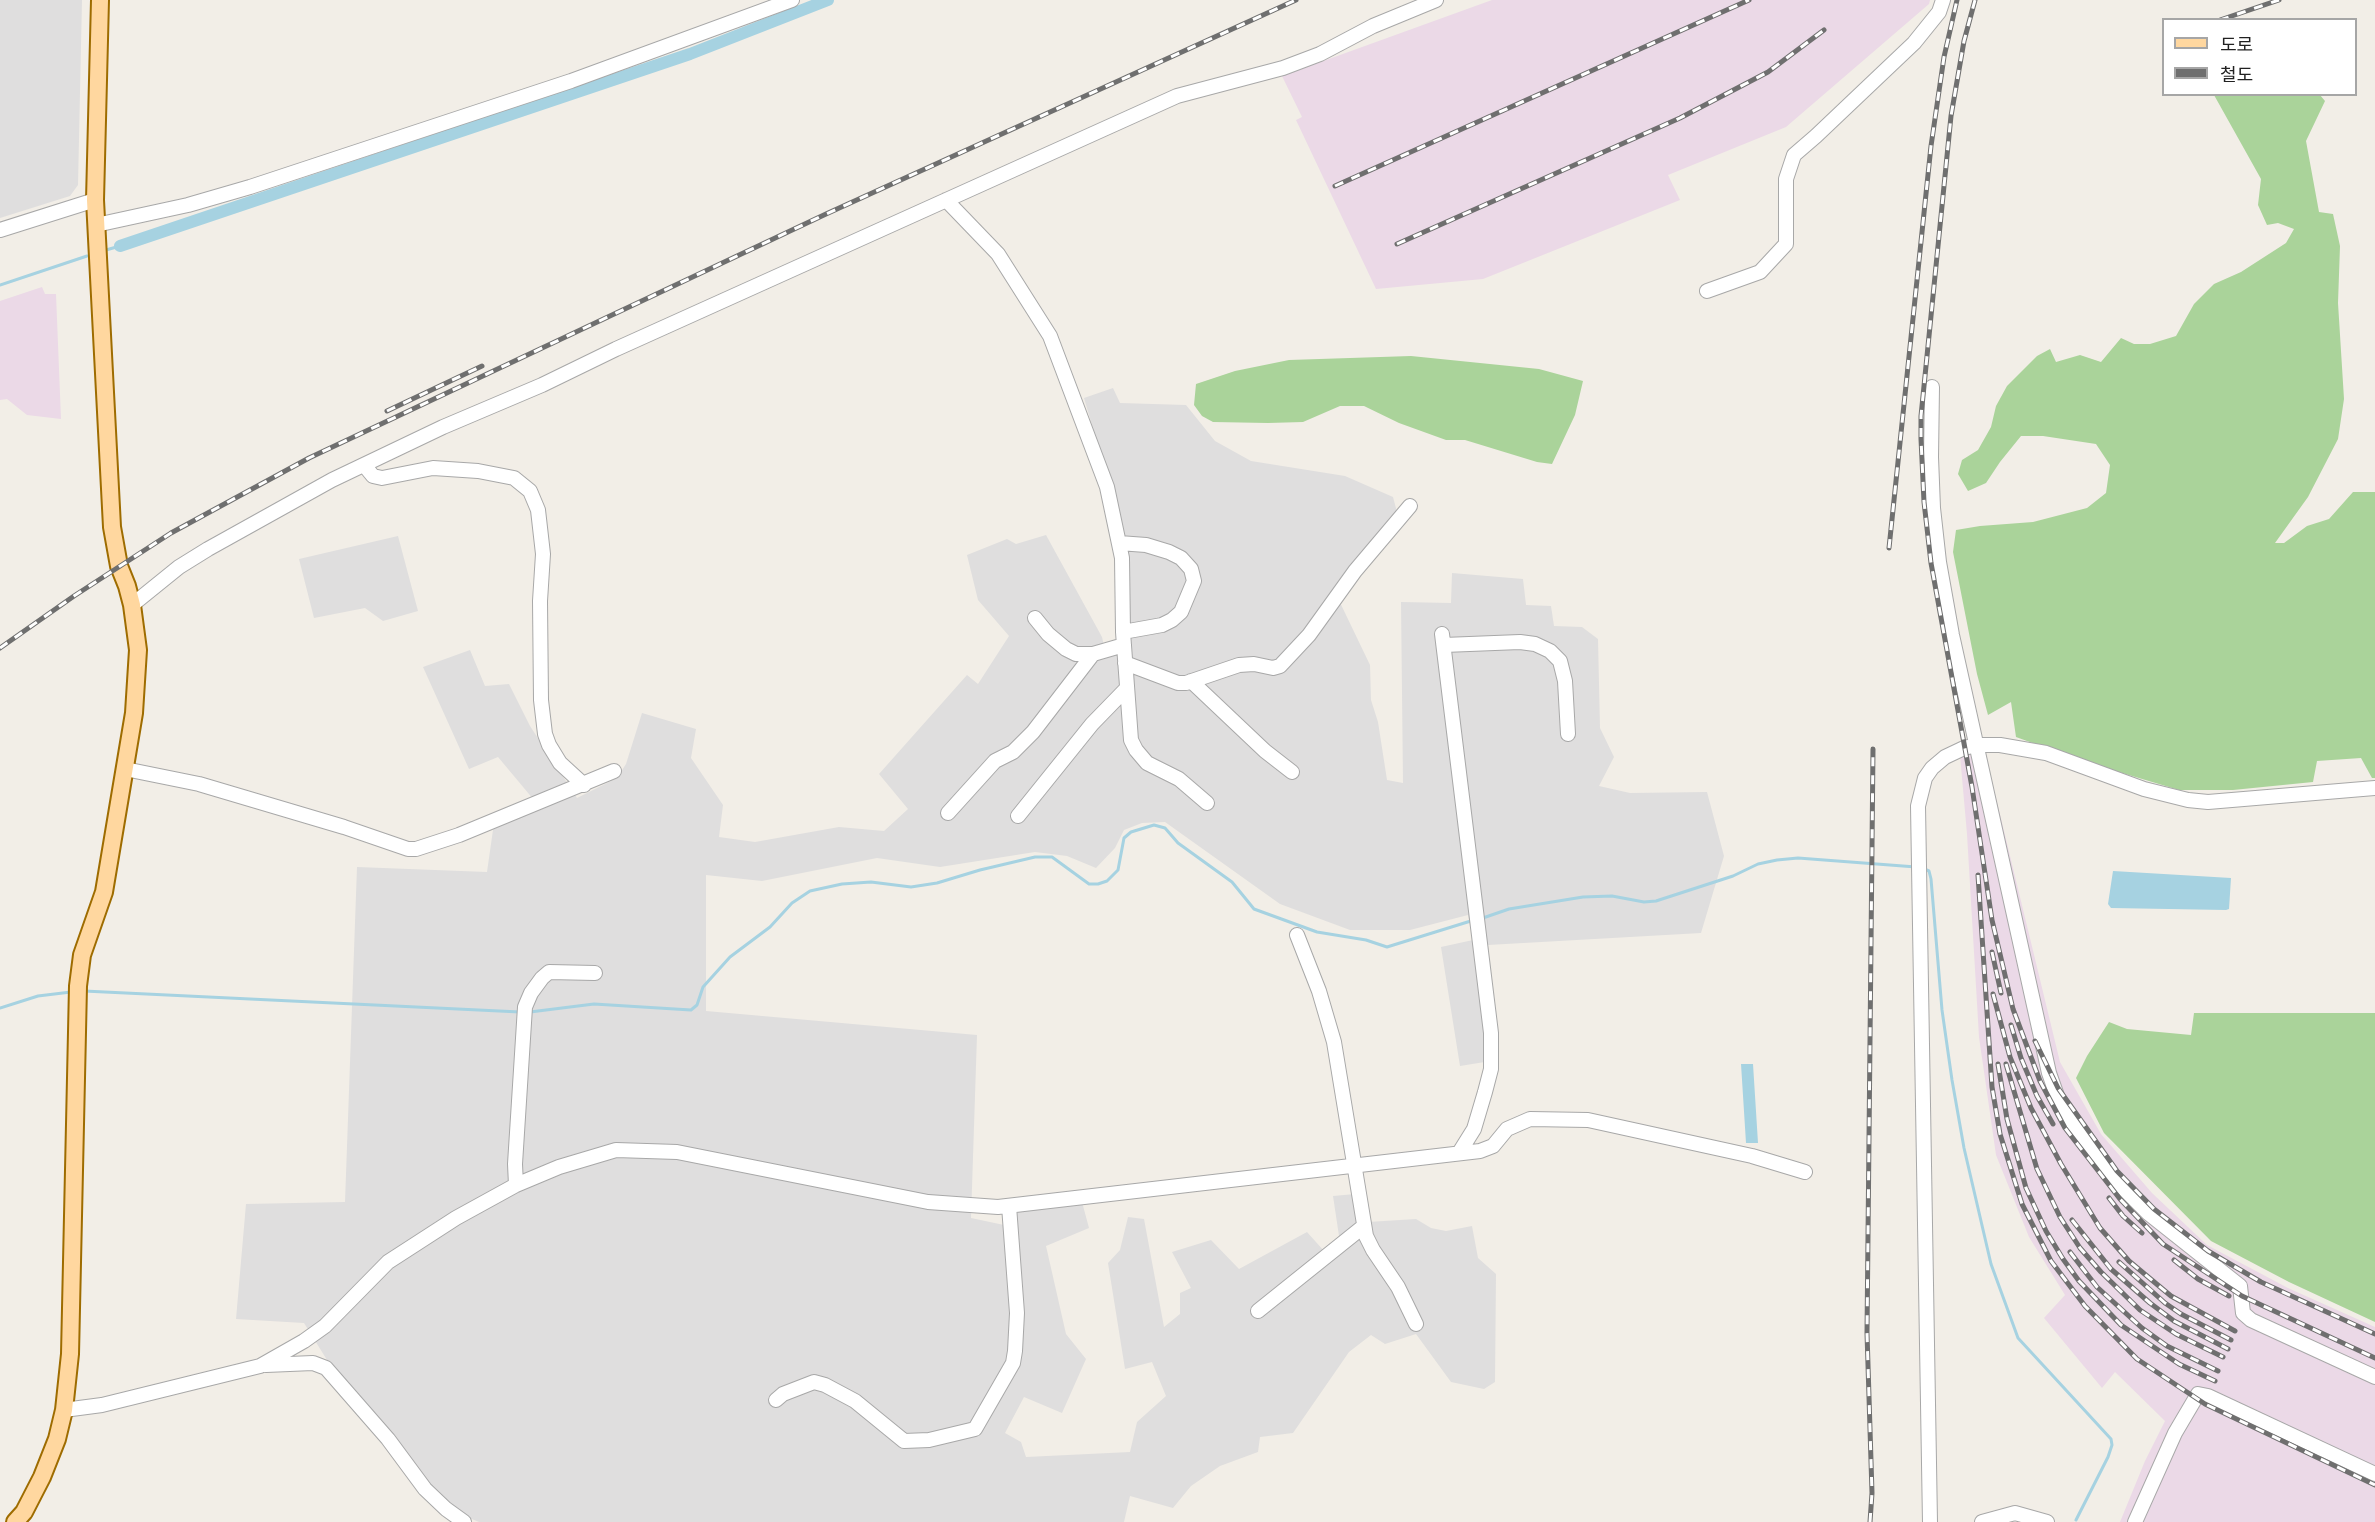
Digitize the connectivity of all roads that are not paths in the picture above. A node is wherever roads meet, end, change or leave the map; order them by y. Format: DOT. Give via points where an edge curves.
graph roads {
  1 [pos="100,0"];
  2 [pos="792,0"];
  3 [pos="1436,0"];
  4 [pos="1943,0"];
  5 [pos="95,200"];
  6 [pos="946,200"];
  7 [pos="96,225"];
  8 [pos="0,230"];
  9 [pos="1707,291"];
  10 [pos="1932,387"];
  11 [pos="364,465"];
  12 [pos="1410,506"];
  13 [pos="1119,543"];
  14 [pos="132,604"];
  15 [pos="1035,618"];
  16 [pos="1123,638"];
  17 [pos="1093,654"];
  18 [pos="1125,663"];
  19 [pos="1191,681"];
  20 [pos="1127,688"];
  21 [pos="1568,734"];
  22 [pos="1977,745"];
  23 [pos="125,769"];
  24 [pos="614,771"];
  25 [pos="1292,772"];
  26 [pos="584,785"];
  27 [pos="2375,788"];
  28 [pos="1207,803"];
  29 [pos="948,813"];
  30 [pos="1018,816"];
  31 [pos="1297,935"];
  32 [pos="595,973"];
  33 [pos="1459,1153"];
  34 [pos="1355,1165"];
  35 [pos="1805,1172"];
  36 [pos="516,1185"];
  37 [pos="1009,1206"];
  38 [pos="1364,1226"];
  39 [pos="1258,1311"];
  40 [pos="1416,1324"];
  41 [pos="261,1366"];
  42 [pos="2375,1377"];
  43 [pos="776,1400"];
  44 [pos="64,1410"];
  45 [pos="2375,1474"];
  46 [pos="15,1522"];
  47 [pos="464,1522"];
  48 [pos="1930,1522"];
  49 [pos="1982,1522"];
  50 [pos="2047,1522"];
  51 [pos="2135,1522"];
  1 -- 5 [label="main road"];
  2 -- 7 [label="street" via="582,77 250,187"];
  3 -- 6 [label="street" via="1283,68 1177,96"];
  4 -- 9 [label="street" via="1939,12 1914,43 1794,154 1786,179 1786,244 1760,272"];
  5 -- 7 [label="main road"];
  5 -- 8 [label="street"];
  6 -- 11 [label="street"];
  6 -- 13 [label="street" via="998,254 1050,336 1107,487"];
  7 -- 14 [label="main road" via="112,527 119,566"];
  10 -- 22 [label="street" via="1931,457 1939,562"];
  11 -- 14 [label="street" via="208,549"];
  11 -- 26 [label="street" via="373,476 382,478 433,468 478,471 514,478 530,491 538,510 543,546 541,700 545,734 560,763"];
  12 -- 19 [label="street" via="1280,666 1239,665"];
  13 -- 16 [label="street"];
  13 -- 16 [label="street" via="1146,545 1181,558 1191,569 1194,581 1181,612 1172,620"];
  14 -- 23 [label="main road" via="138,650"];
  15 -- 17 [label="street" via="1066,649 1076,654"];
  16 -- 17 [label="street"];
  16 -- 18 [label="street"];
  17 -- 29 [label="street" via="1033,732 1014,752 995,761"];
  18 -- 19 [label="street" via="1164,680"];
  18 -- 20 [label="street"];
  19 -- 25 [label="street" via="1265,752"];
  20 -- 28 [label="street" via="1131,740 1136,750 1147,763 1179,779"];
  20 -- 30 [label="street" via="1092,724"];
  21 -- 33 [label="street" via="1565,681 1560,661 1550,651 1520,642 1443,639 1491,1033 1491,1069 1474,1129"];
  22 -- 27 [label="street" via="2046,753 2144,789 2188,800 2208,802"];
  22 -- 42 [label="street" via="2049,1073 2061,1107 2113,1178 2148,1213 2240,1286 2243,1313 2251,1320"];
  22 -- 48 [label="street" via="1964,748 1932,768 1925,778 1918,806"];
  23 -- 26 [label="street" via="199,784 408,849 426,847"];
  23 -- 44 [label="main road" via="104,892 82,955 78,990 70,1354"];
  24 -- 26 [label="street"];
  31 -- 34 [label="street" via="1334,1042"];
  32 -- 36 [label="street" via="549,972 536,985 524,1012"];
  33 -- 34 [label="street"];
  33 -- 35 [label="street" via="1493,1146 1507,1129 1530,1119 1588,1120 1752,1156"];
  34 -- 37 [label="street"];
  34 -- 38 [label="street"];
  36 -- 37 [label="street" via="616,1150 677,1152 928,1202"];
  36 -- 41 [label="street" via="388,1262 325,1326"];
  37 -- 43 [label="street" via="1016,1351 975,1429 929,1440 904,1441 855,1401 814,1382"];
  38 -- 39 [label="street"];
  38 -- 40 [label="street" via="1373,1250 1398,1287"];
  41 -- 44 [label="street" via="102,1405"];
  41 -- 47 [label="street" via="313,1362 326,1368 388,1439 425,1489"];
  44 -- 46 [label="main road" via="42,1478"];
  45 -- 51 [label="street" via="2198,1394 2175,1433"];
  49 -- 50 [label="street" via="2015,1513"];
}
